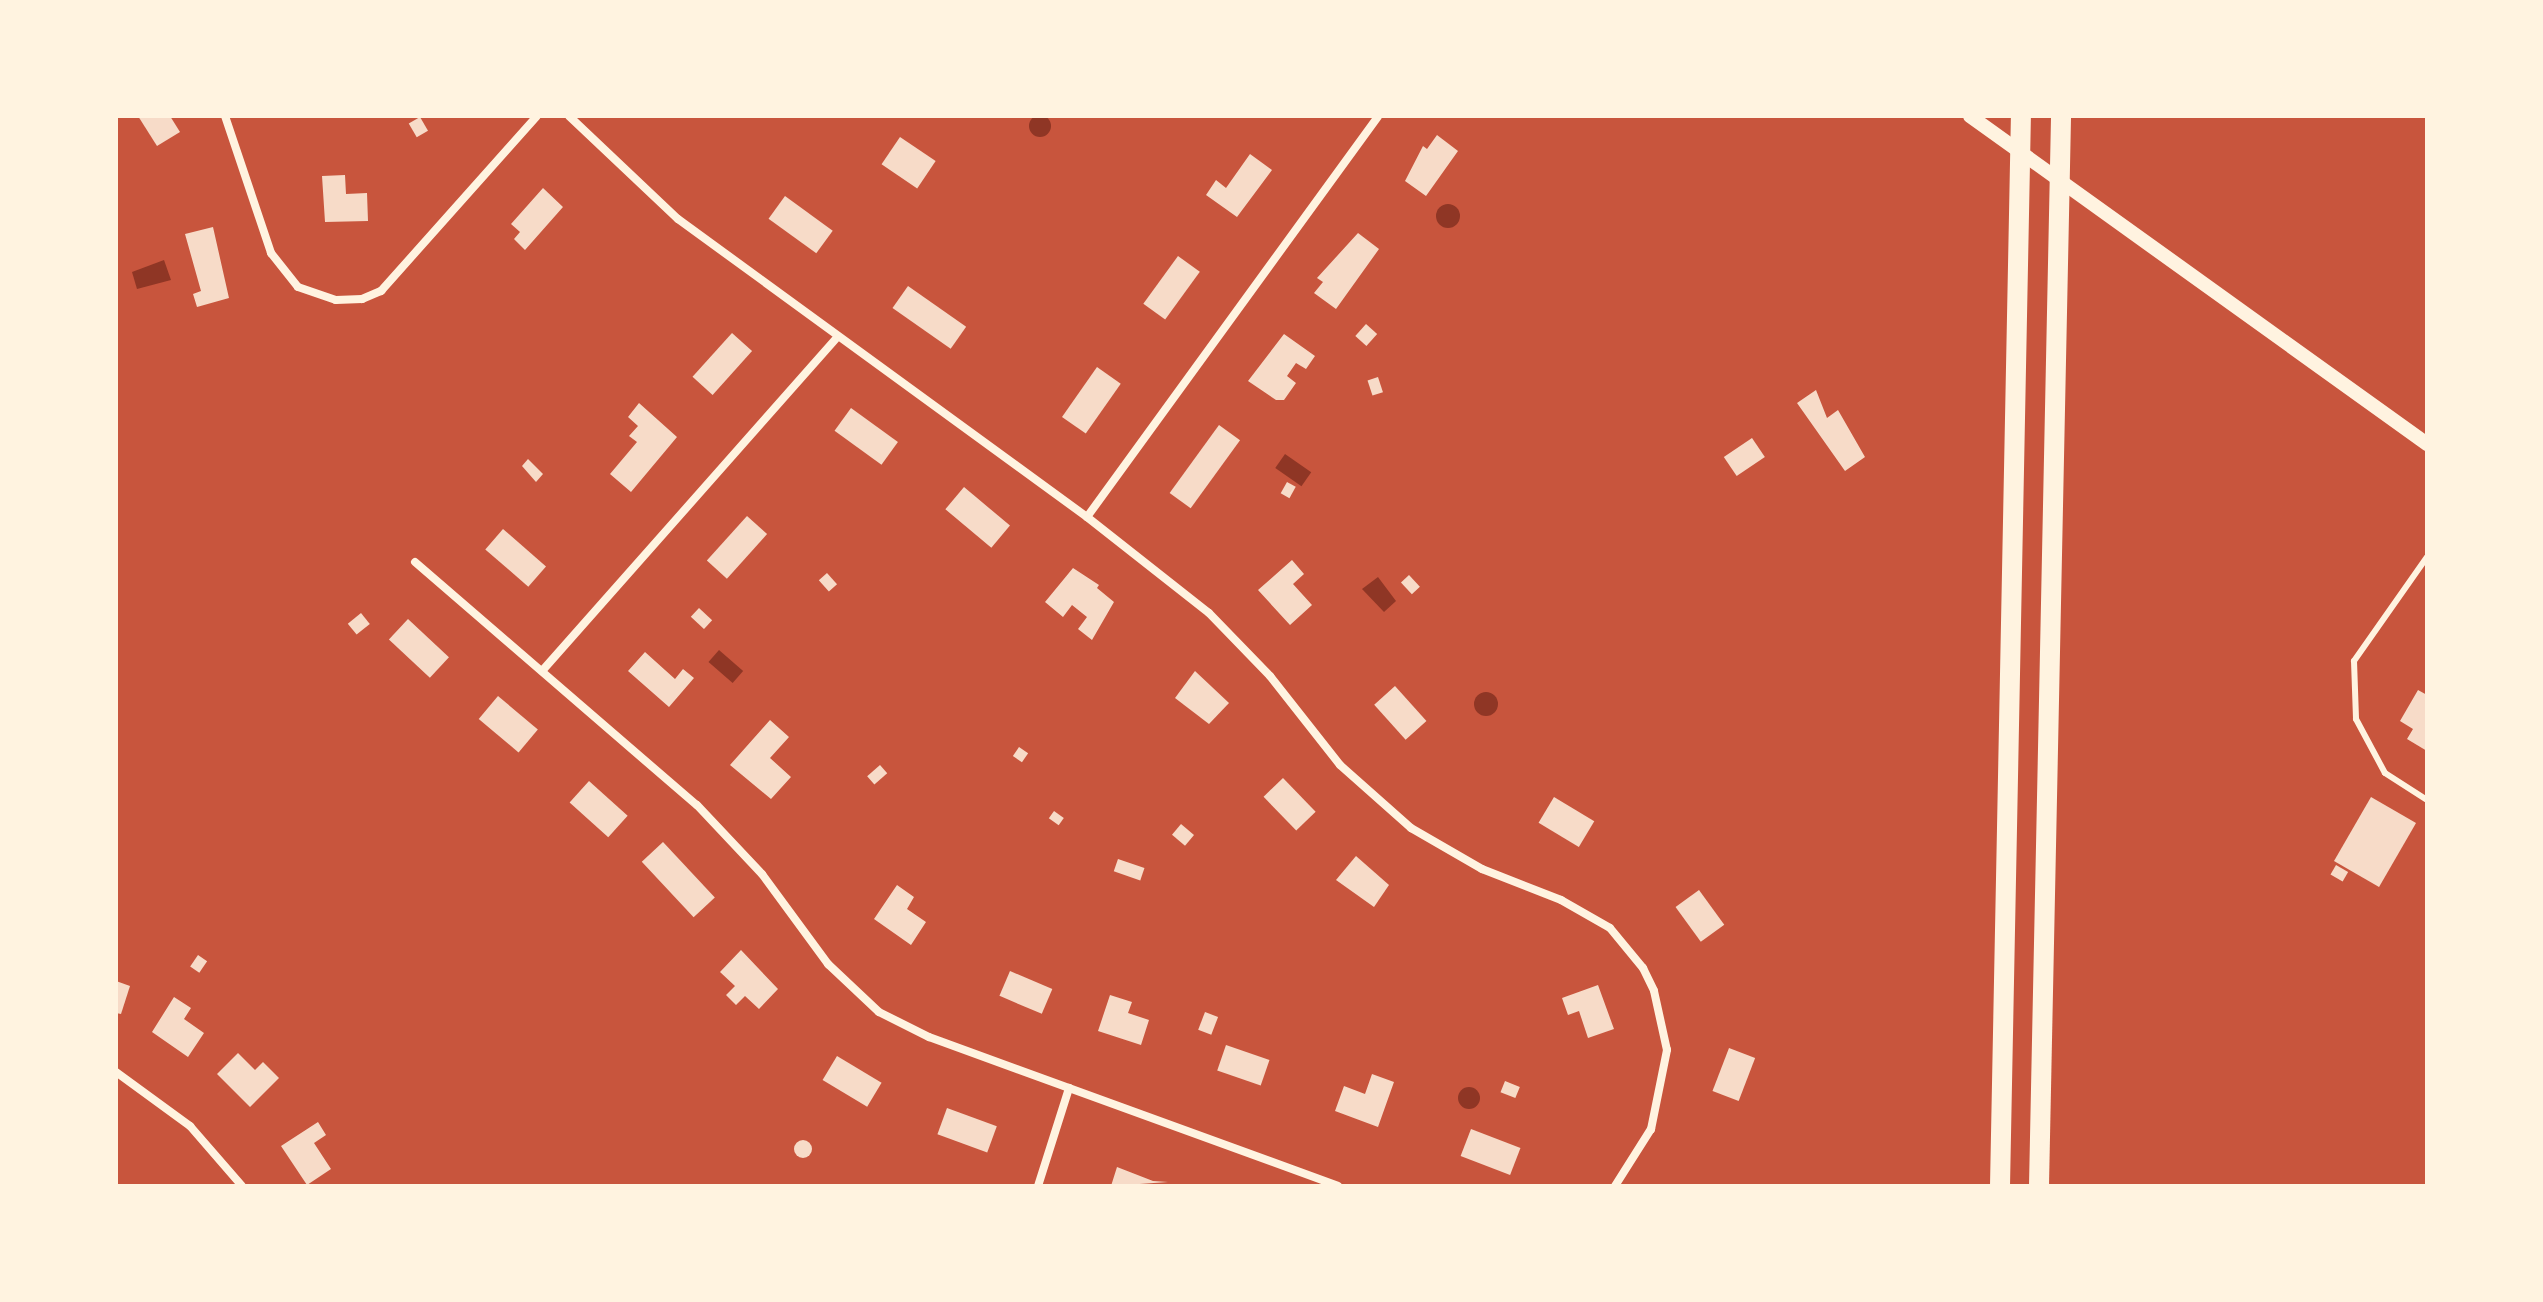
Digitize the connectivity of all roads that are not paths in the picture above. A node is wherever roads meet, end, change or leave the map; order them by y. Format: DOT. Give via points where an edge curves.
graph roads {
  1 [pos="225,116"];
  2 [pos="537,116"];
  3 [pos="569,116"];
  4 [pos="1378,116"];
  5 [pos="1970,116"];
  6 [pos="2021,116"];
  7 [pos="2061,116"];
  8 [pos="2020,152"];
  9 [pos="2061,181"];
  10 [pos="836,339"];
  11 [pos="2427,444"];
  12 [pos="1087,517"];
  13 [pos="2427,557"];
  14 [pos="415,562"];
  15 [pos="542,671"];
  16 [pos="2427,800"];
  17 [pos="116,1072"];
  18 [pos="1069,1088"];
  19 [pos="242,1186"];
  20 [pos="1038,1186"];
  21 [pos="1338,1186"];
  22 [pos="1615,1186"];
  23 [pos="2000,1186"];
  24 [pos="2039,1186"];
  1 -- 2 [label="street" via="271,253 298,287 336,300 362,299 381,291"];
  3 -- 10 [label="street" via="678,219"];
  4 -- 12 [label="street"];
  5 -- 8 [label="street"];
  6 -- 8 [label="highway"];
  7 -- 9 [label="highway"];
  8 -- 9 [label="street"];
  8 -- 23 [label="highway"];
  9 -- 11 [label="street"];
  9 -- 24 [label="highway"];
  10 -- 12 [label="street"];
  10 -- 15 [label="street"];
  12 -- 22 [label="street" via="1239,642 1340,765 1402,820 1482,869 1588,913 1628,946 1654,991 1667,1050 1651,1129"];
  13 -- 16 [label="lane" via="2354,661 2356,719 2385,773"];
  14 -- 15 [label="street"];
  15 -- 18 [label="street" via="728,836 828,964 879,1012 929,1037"];
  17 -- 19 [label="street" via="190,1126"];
  18 -- 20 [label="street"];
  18 -- 21 [label="street"];
}
